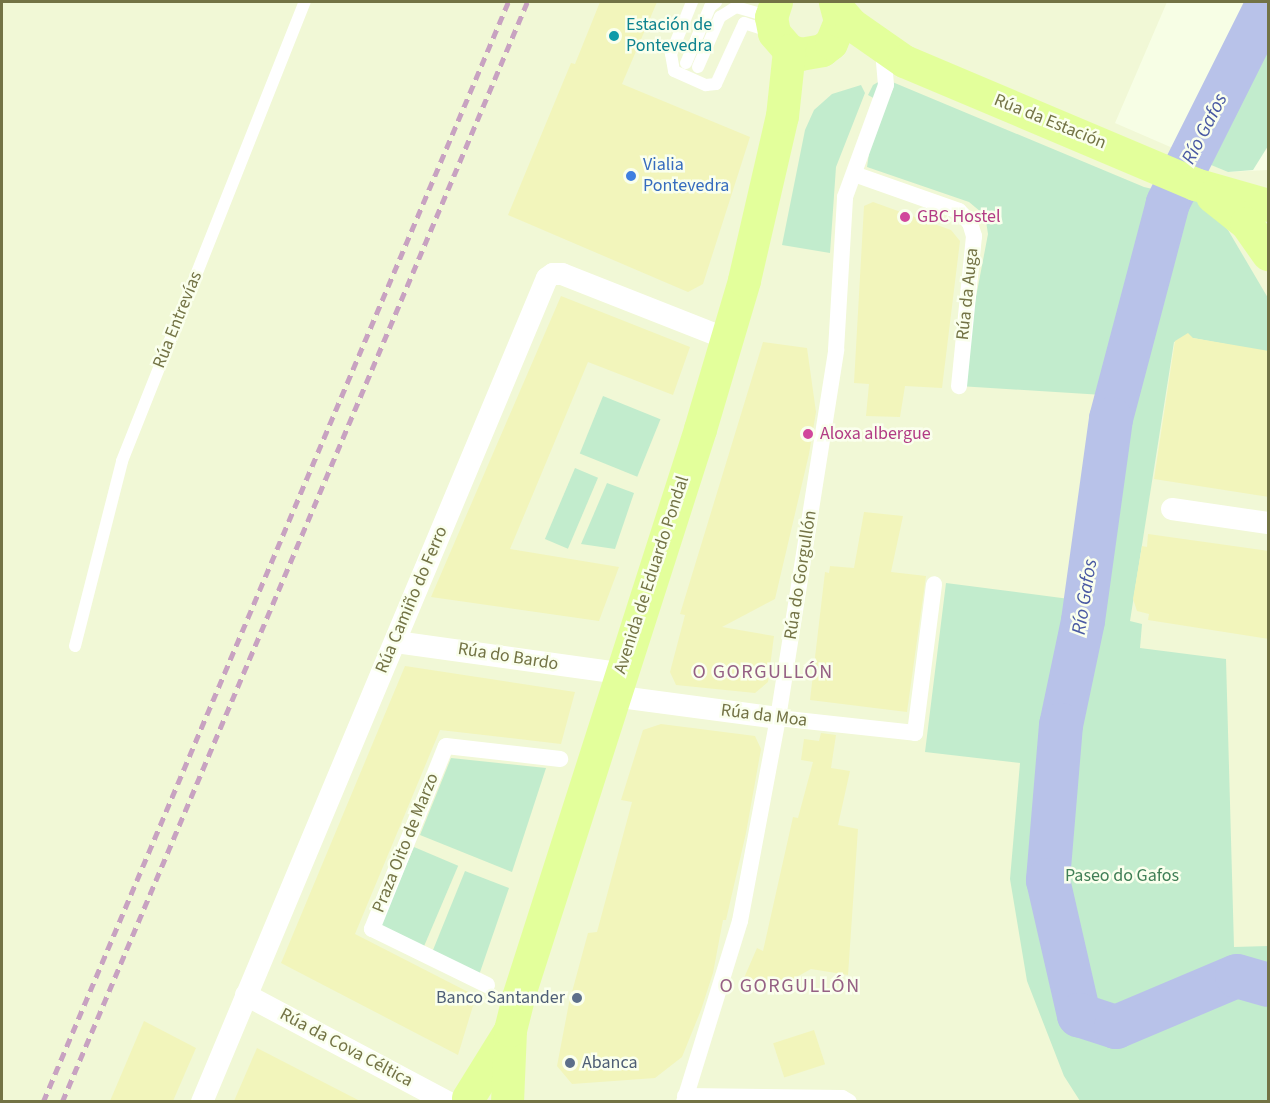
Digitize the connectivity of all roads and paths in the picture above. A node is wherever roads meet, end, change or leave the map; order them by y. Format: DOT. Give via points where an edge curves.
graph roads {
  1 [pos="305,2"];
  2 [pos="692,2"];
  3 [pos="716,2"];
  4 [pos="836,5"];
  5 [pos="777,25"];
  6 [pos="825,49"];
  7 [pos="890,55"];
  8 [pos="686,63"];
  9 [pos="699,67"];
  10 [pos="782,116"];
  11 [pos="854,174"];
  12 [pos="1196,184"];
  13 [pos="1269,205"];
  14 [pos="1269,254"];
  15 [pos="727,339"];
  16 [pos="959,386"];
  17 [pos="1172,509"];
  18 [pos="1269,523"];
  19 [pos="934,584"];
  20 [pos="396,642"];
  21 [pos="75,646"];
  22 [pos="616,685"];
  23 [pos="778,718"];
  24 [pos="560,759"];
  25 [pos="487,986"];
  26 [pos="246,994"];
  27 [pos="510,1030"];
  28 [pos="685,1099"];
  29 [pos="202,1101"];
  30 [pos="466,1101"];
  31 [pos="507,1101"];
  32 [pos="849,1101"];
  1 -- 21 [label="lane, Rúa Entrevías" via="122,460"];
  2 -- 5 [label="lane" via="671,54 674,71 706,85 716,84 744,23"];
  3 -- 8 [label="lane" via="710,7"];
  4 -- 6 [label="main road, Avenida de Eduardo Pondal" via="838,32"];
  4 -- 7 [label="main road, Rúa da Estación" via="851,24"];
  5 -- 6 [label="main road, Rúa da Estación" via="800,54"];
  5 -- 9 [label="lane" via="736,7 720,17"];
  5 -- 10 [label="main road, Avenida de Eduardo Pondal"];
  6 -- 7 [label="main road, Rúa da Estación"];
  6 -- 10 [label="main road, Avenida de Eduardo Pondal"];
  7 -- 11 [label="street, Rúa do Gorgullón" via="886,85"];
  7 -- 12 [label="main road, Rúa da Estación"];
  10 -- 15 [label="main road, Avenida de Eduardo Pondal"];
  11 -- 16 [label="street, Rúa da Auga" via="959,212 970,223 974,236"];
  11 -- 23 [label="street, Rúa do Gorgullón" via="845,197 836,350"];
  12 -- 13 [label="main road, Rúa da Estación"];
  12 -- 14 [label="main road, Rúa da Estación" via="1246,223"];
  15 -- 20 [label="street, Rúa Camiño do Ferro" via="562,274 547,278"];
  15 -- 22 [label="main road, Avenida de Eduardo Pondal"];
  17 -- 18 [label="street"];
  19 -- 23 [label="street, Rúa da Moa" via="915,733"];
  20 -- 22 [label="street, Rúa do Bardo"];
  20 -- 26 [label="street, Rúa Camiño do Ferro"];
  22 -- 23 [label="street, Rúa da Moa"];
  22 -- 27 [label="main road, Avenida de Eduardo Pondal"];
  23 -- 28 [label="street, Rúa do Gorgullón" via="740,921"];
  24 -- 25 [label="street, Praza Oito de Marzo" via="446,746 372,929"];
  26 -- 29 [label="street, Rúa Camiño do Ferro"];
  26 -- 30 [label="street, Rúa da Cova Céltica"];
  27 -- 30 [label="main road, Avenida de Eduardo Pondal"];
  27 -- 31 [label="main road, Avenida de Eduardo Pondal"];
  28 -- 32 [label="street" via="819,1097"];
}
